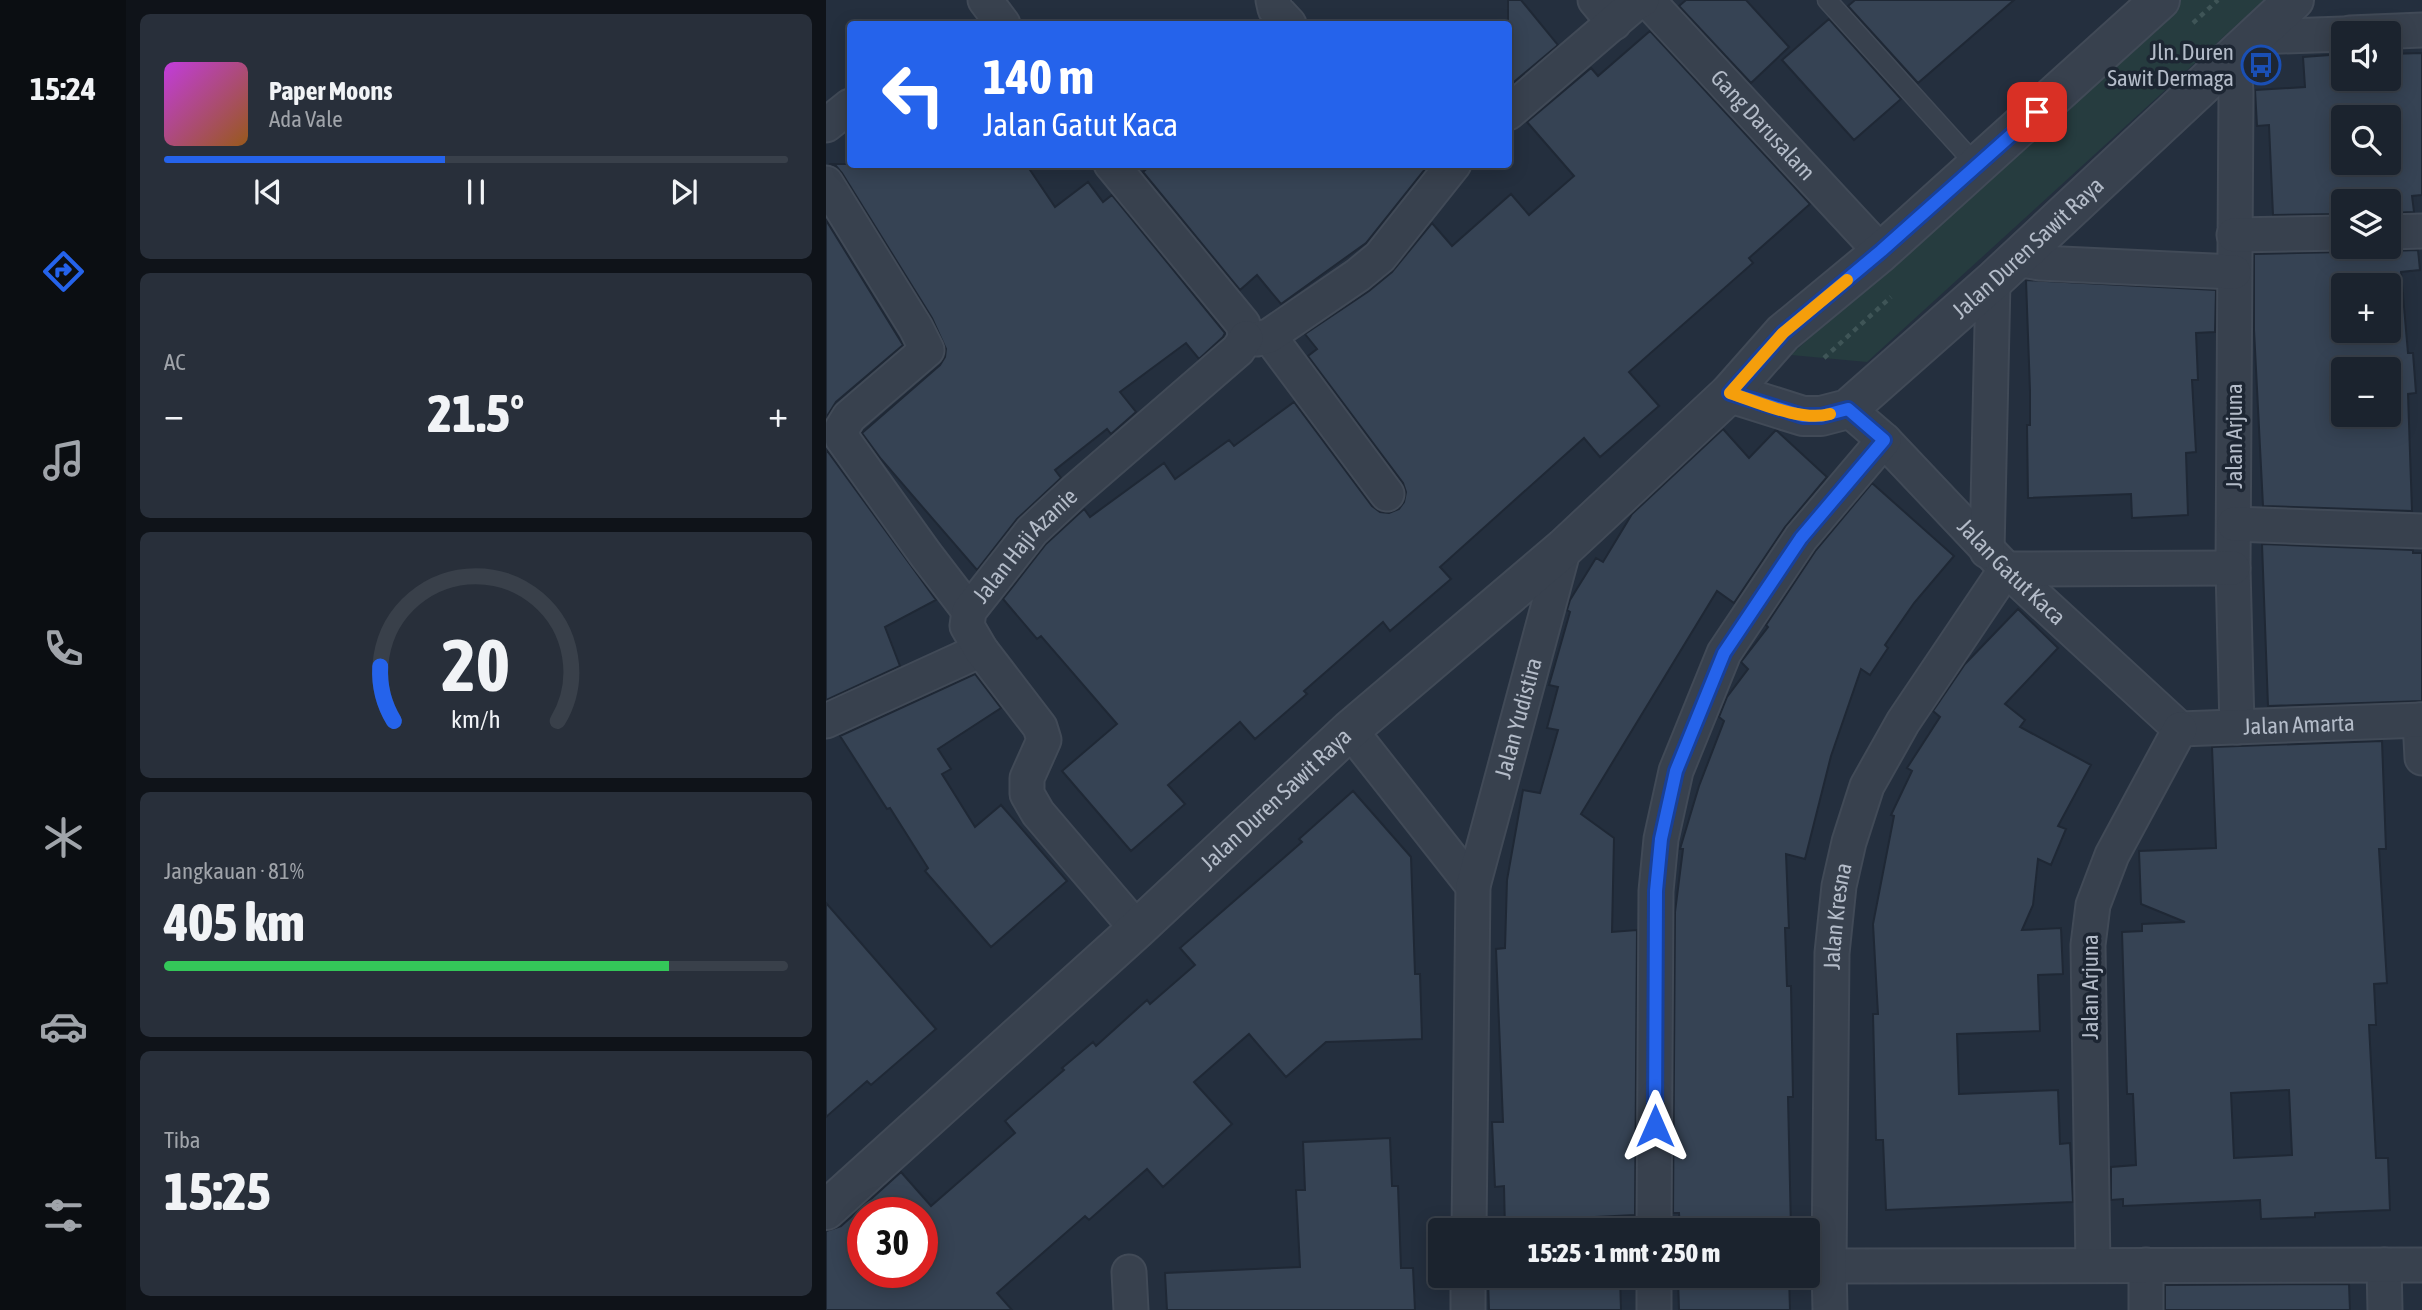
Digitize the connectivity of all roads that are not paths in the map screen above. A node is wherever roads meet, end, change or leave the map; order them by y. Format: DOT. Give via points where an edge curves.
graph roads {
  1 [pos="985,0"];
  2 [pos="1273,0"];
  3 [pos="1643,0"];
  4 [pos="1827,0"];
  5 [pos="2160,0"];
  6 [pos="2294,0"];
  7 [pos="1604,11"];
  8 [pos="1001,21"];
  9 [pos="1286,21"];
  10 [pos="2422,30"];
  11 [pos="2401,31"];
  12 [pos="2331,35"];
  13 [pos="2244,46"];
  14 [pos="847,108"];
  15 [pos="1512,109"];
  16 [pos="826,125"];
  17 [pos="1977,166"];
  18 [pos="1451,168"];
  19 [pos="1125,170"];
  20 [pos="826,183"];
  21 [pos="2422,231"];
  22 [pos="2401,232"];
  23 [pos="2331,233"];
  24 [pos="2234,235"];
  25 [pos="1881,251"];
  26 [pos="2005,270"];
  27 [pos="2234,272"];
  28 [pos="1257,337"];
  29 [pos="1730,393"];
  30 [pos="1848,409"];
  31 [pos="1884,440"];
  32 [pos="1387,494"];
  33 [pos="2234,524"];
  34 [pos="2422,531"];
  35 [pos="1564,548"];
  36 [pos="1997,560"];
  37 [pos="2233,568"];
  38 [pos="969,611"];
  39 [pos="981,649"];
  40 [pos="2421,720"];
  41 [pos="826,721"];
  42 [pos="2238,727"];
  43 [pos="2179,729"];
  44 [pos="1350,730"];
  45 [pos="2422,758"];
  46 [pos="1473,886"];
  47 [pos="1137,929"];
  48 [pos="827,1206"];
  49 [pos="1469,1218"];
  50 [pos="1654,1218"];
  51 [pos="2093,1265"];
  52 [pos="2146,1265"];
  53 [pos="2384,1265"];
  54 [pos="2422,1265"];
  55 [pos="1829,1266"];
  56 [pos="1129,1272"];
  57 [pos="1468,1288"];
  58 [pos="1654,1288"];
  59 [pos="1131,1310"];
  60 [pos="1468,1310"];
  61 [pos="1654,1310"];
  62 [pos="1830,1310"];
  63 [pos="2146,1310"];
  64 [pos="2385,1310"];
  1 -- 8 [label="street"];
  2 -- 9 [label="street"];
  3 -- 7 [label="street, Gang Darusalam"];
  3 -- 25 [label="street, Gang Darusalam"];
  4 -- 17 [label="lane"];
  5 -- 17 [label="street, Jalan Duren Sawit Raya"];
  6 -- 13 [label="street, Jalan Duren Sawit Raya"];
  7 -- 15 [label="street, Gang Darusalam"];
  10 -- 11 [label="street"];
  12 -- 13 [label="street"];
  13 -- 24 [label="street, Jalan Arjuna" via="2236,92"];
  13 -- 26 [label="street, Jalan Duren Sawit Raya"];
  14 -- 16 [label="street"];
  17 -- 25 [label="street, Jalan Duren Sawit Raya"];
  18 -- 28 [label="street" via="1380,257"];
  19 -- 28 [label="street"];
  20 -- 38 [label="street" via="927,350 849,417 842,438"];
  21 -- 22 [label="street"];
  23 -- 24 [label="street"];
  24 -- 27 [label="street, Jalan Arjuna"];
  25 -- 29 [label="street, Jalan Duren Sawit Raya" via="1783,333"];
  26 -- 27 [label="street" via="2040,263"];
  26 -- 30 [label="street, Jalan Duren Sawit Raya"];
  26 -- 36 [label="street"];
  27 -- 33 [label="street, Jalan Arjuna"];
  28 -- 32 [label="street"];
  28 -- 38 [label="street, Jalan Haji Azanie" via="1031,531"];
  29 -- 30 [label="street, Jalan Duren Sawit Raya" via="1803,416"];
  29 -- 35 [label="street, Jalan Duren Sawit Raya"];
  30 -- 31 [label="street, Jalan Gatut Kaca"];
  31 -- 36 [label="street, Jalan Gatut Kaca"];
  31 -- 50 [label="street" via="1801,538 1724,653 1676,771 1661,839 1656,891"];
  33 -- 34 [label="street"];
  33 -- 37 [label="street, Jalan Arjuna"];
  35 -- 44 [label="street, Jalan Duren Sawit Raya"];
  35 -- 46 [label="street, Jalan Yudistira"];
  36 -- 37 [label="street"];
  36 -- 43 [label="street, Jalan Gatut Kaca"];
  36 -- 55 [label="street, Jalan Kresna" via="1867,786 1849,842 1832,953"];
  37 -- 42 [label="street, Jalan Arjuna"];
  38 -- 39 [label="street, Jalan Haji Azanie" via="967,626"];
  39 -- 41 [label="street"];
  39 -- 47 [label="street, Jalan Haji Azanie" via="1040,727 1044,740 1027,778 1027,793 1038,813"];
  40 -- 42 [label="street, Jalan Amarta"];
  40 -- 45 [label="street, Jalan Amarta"];
  42 -- 43 [label="street, Jalan Amarta"];
  43 -- 51 [label="street, Jalan Arjuna" via="2112,855 2093,905 2088,945"];
  44 -- 46 [label="street"];
  44 -- 47 [label="street, Jalan Duren Sawit Raya"];
  46 -- 49 [label="street, Jalan Yudistira"];
  47 -- 48 [label="street, Jalan Duren Sawit Raya"];
  51 -- 52 [label="street"];
  51 -- 55 [label="street"];
  52 -- 53 [label="street"];
  52 -- 63 [label="street"];
  53 -- 54 [label="street"];
  53 -- 64 [label="street"];
  55 -- 62 [label="street, Jalan Kresna"];
  56 -- 59 [label="street"];
  57 -- 60 [label="street"];
  58 -- 61 [label="street"];
}
